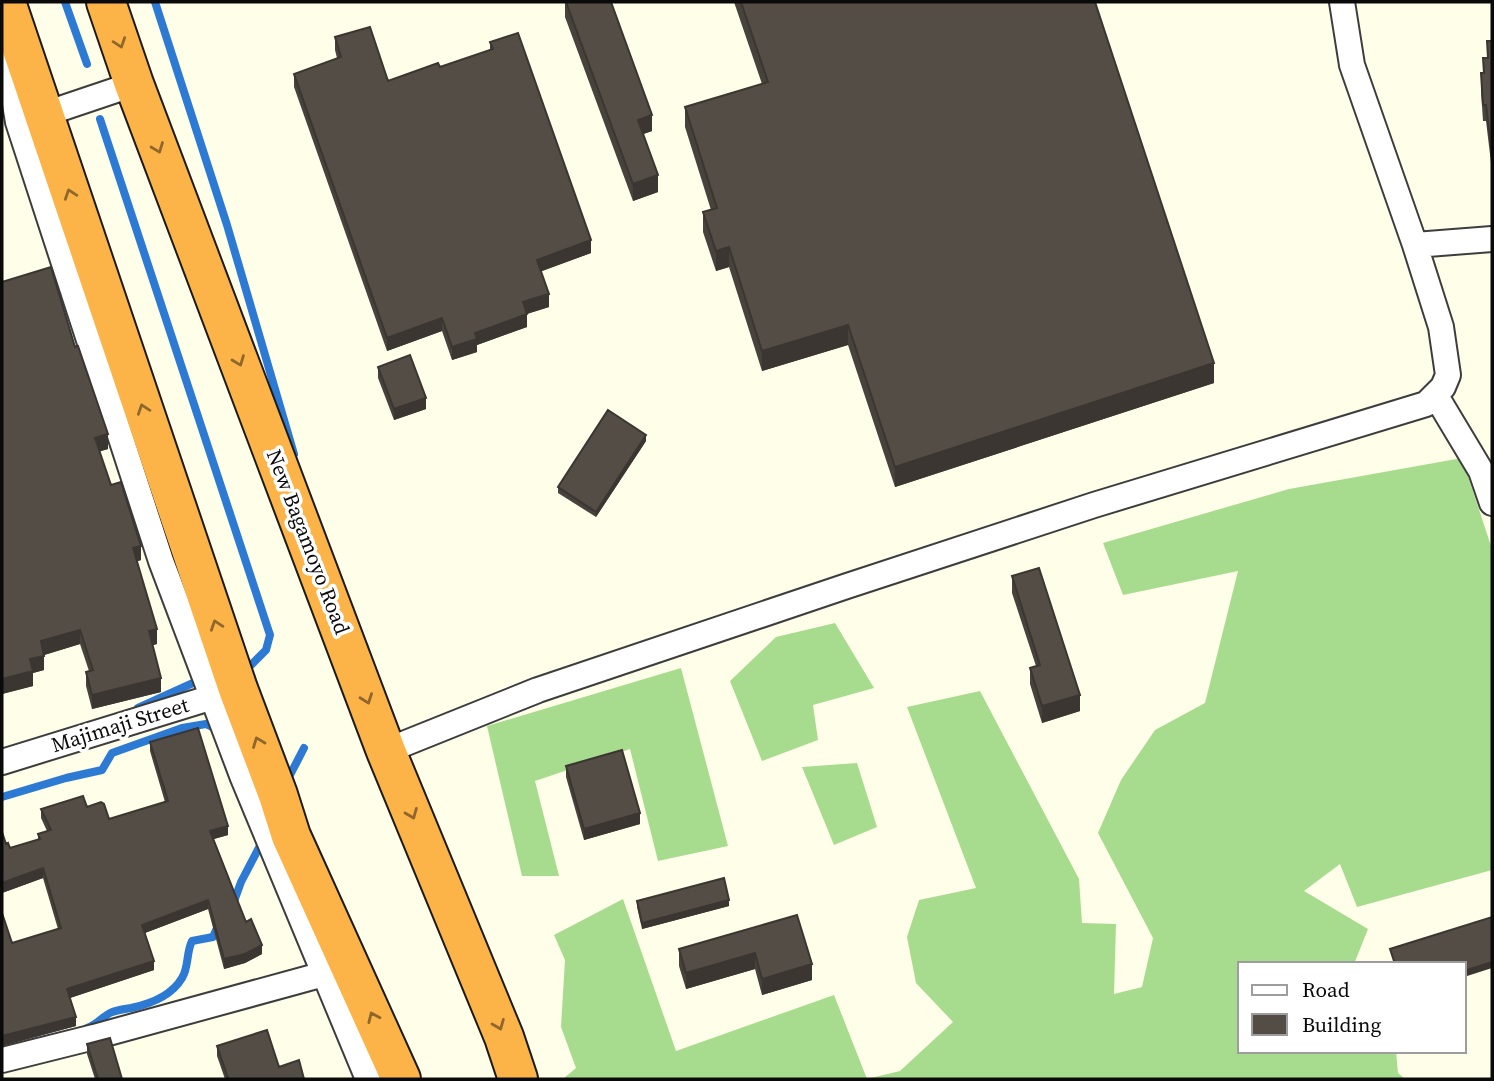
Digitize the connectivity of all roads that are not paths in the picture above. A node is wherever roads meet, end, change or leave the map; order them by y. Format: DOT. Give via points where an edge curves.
graph roads {
  1 [pos="6,2"];
  2 [pos="106,2"];
  3 [pos="1342,2"];
  4 [pos="2,25"];
  5 [pos="134,84"];
  6 [pos="21,121"];
  7 [pos="1492,239"];
  8 [pos="1415,245"];
  9 [pos="1436,396"];
  10 [pos="1492,503"];
  11 [pos="225,693"];
  12 [pos="386,751"];
  13 [pos="2,762"];
  14 [pos="324,974"];
  15 [pos="2,1060"];
  16 [pos="368,1079"];
  17 [pos="401,1079"];
  18 [pos="518,1079"];
  1 -- 6 [label="highway"];
  2 -- 5 [label="highway, New Bagamoyo Road, one-way"];
  3 -- 8 [label="street" via="1352,65"];
  4 -- 6 [label="street"];
  5 -- 6 [label="street"];
  5 -- 12 [label="highway, New Bagamoyo Road, one-way"];
  6 -- 11 [label="highway"];
  7 -- 8 [label="street"];
  8 -- 9 [label="street" via="1441,327 1448,375"];
  9 -- 10 [label="street" via="1481,471"];
  9 -- 12 [label="street" via="1426,404 1081,509 551,685"];
  11 -- 13 [label="street, Majimaji Street"];
  11 -- 14 [label="street" via="243,778"];
  17 -- 11 [label="highway, one-way" via="290,836 278,795"];
  12 -- 18 [label="highway, New Bagamoyo Road, one-way"];
  14 -- 15 [label="street"];
  14 -- 16 [label="street"];
}
